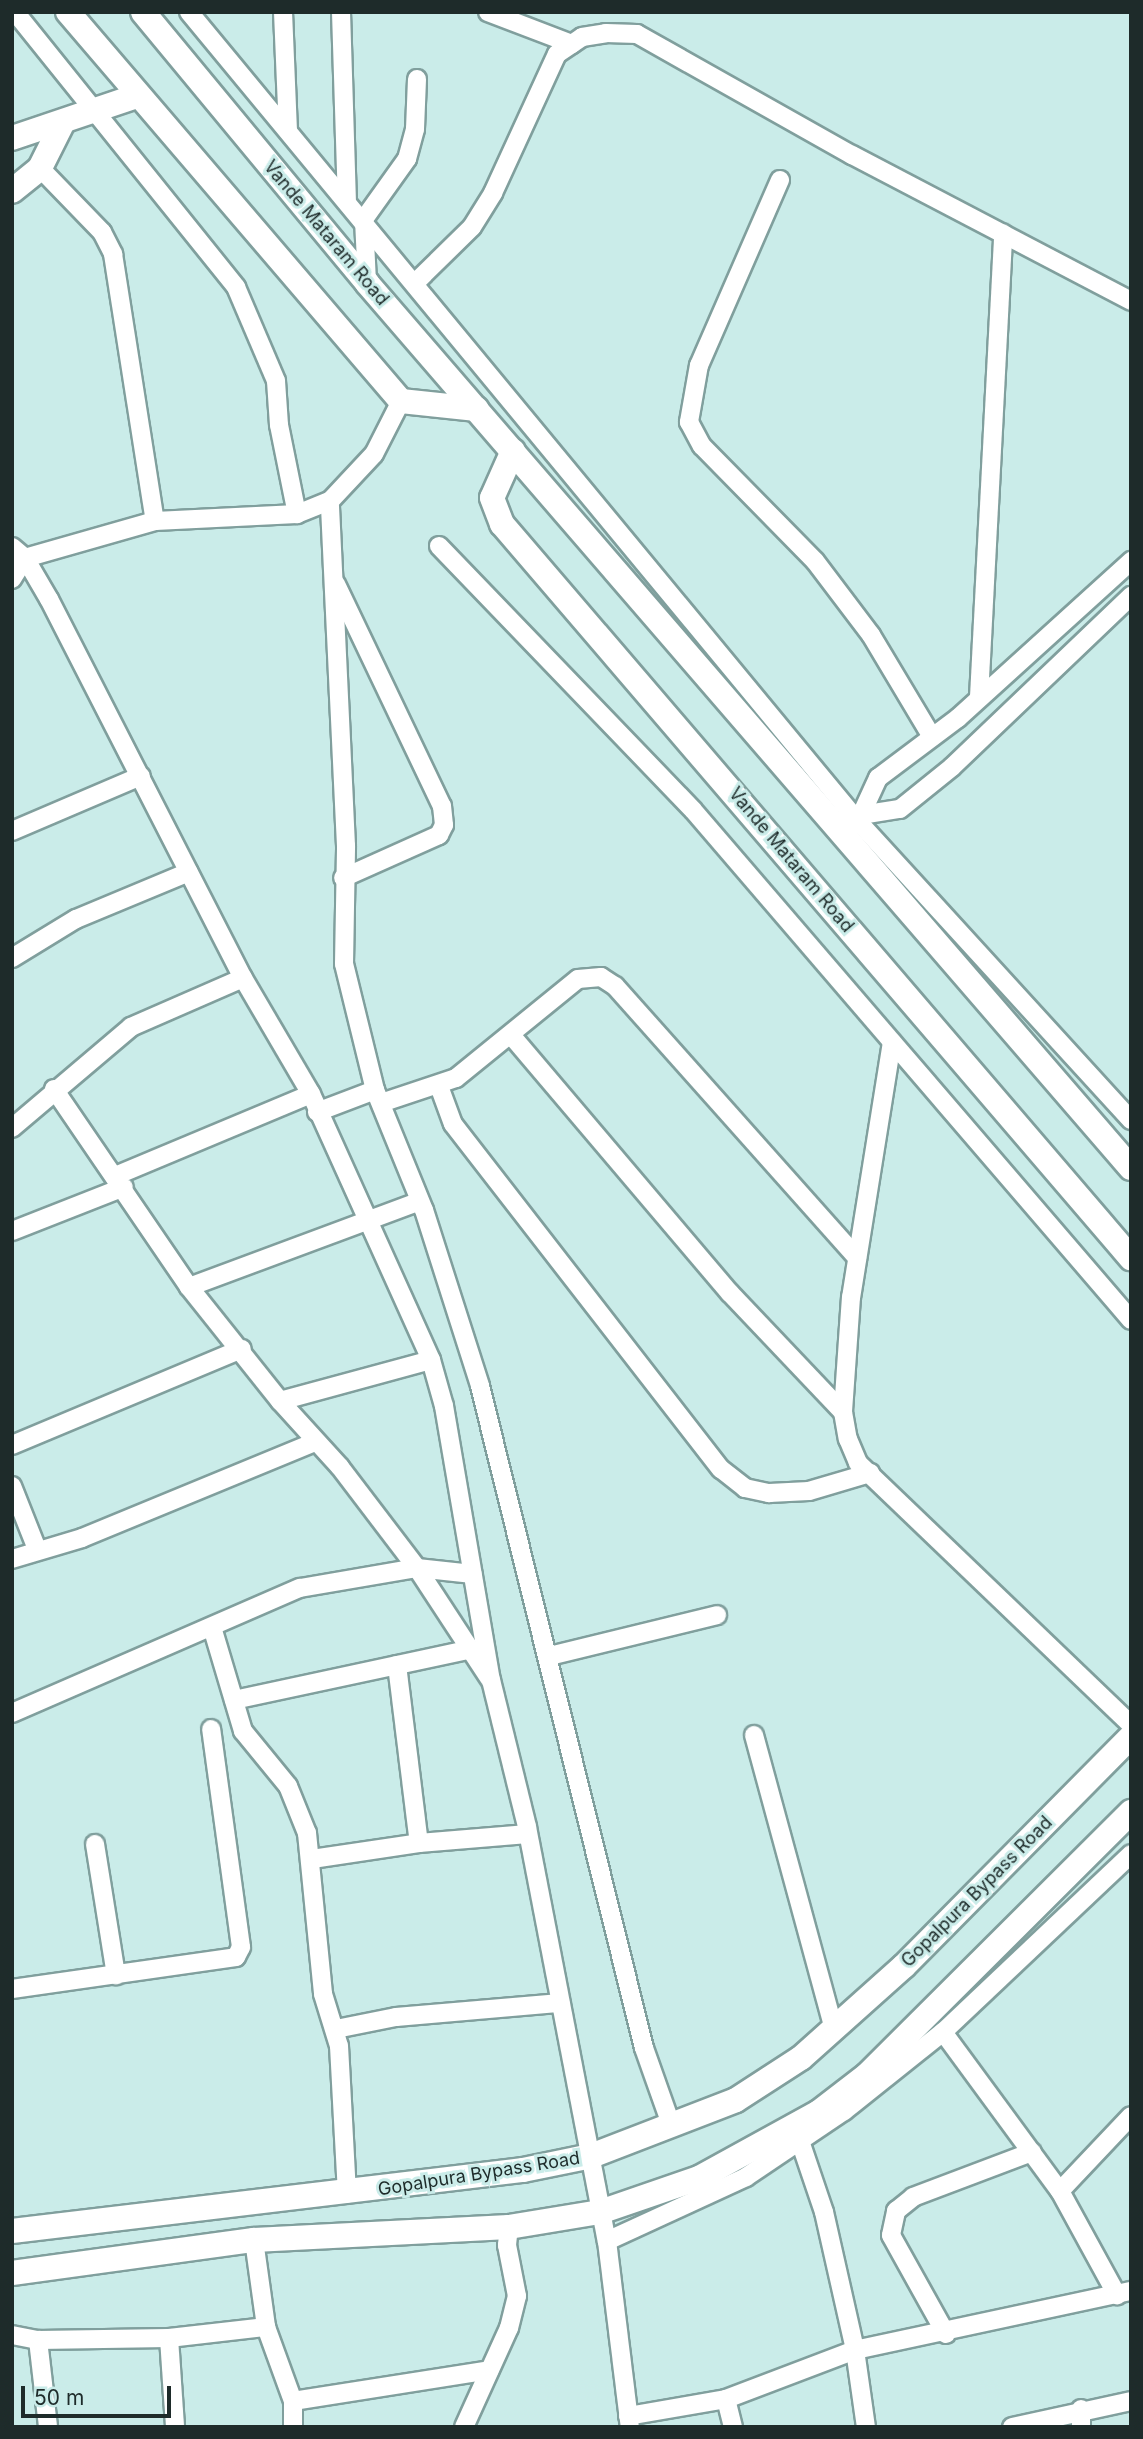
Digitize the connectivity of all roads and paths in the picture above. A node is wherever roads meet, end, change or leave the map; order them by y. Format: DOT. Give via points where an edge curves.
graph roads {
  1 [pos="15,12"];
  2 [pos="68,12"];
  3 [pos="143,12"];
  4 [pos="189,12"];
  5 [pos="284,12"];
  6 [pos="341,12"];
  7 [pos="488,12"];
  8 [pos="572,44"];
  9 [pos="417,79"];
  10 [pos="137,96"];
  11 [pos="94,107"];
  12 [pos="62,124"];
  13 [pos="288,131"];
  14 [pos="12,138"];
  15 [pos="40,168"];
  16 [pos="780,180"];
  17 [pos="12,191"];
  18 [pos="347,199"];
  19 [pos="364,219"];
  20 [pos="1003,234"];
  21 [pos="416,282"];
  22 [pos="367,283"];
  23 [pos="1131,301"];
  24 [pos="401,401"];
  25 [pos="477,410"];
  26 [pos="513,451"];
  27 [pos="330,500"];
  28 [pos="297,514"];
  29 [pos="155,522"];
  30 [pos="439,546"];
  31 [pos="18,552"];
  32 [pos="1131,561"];
  33 [pos="12,579"];
  34 [pos="334,580"];
  35 [pos="1131,596"];
  36 [pos="979,697"];
  37 [pos="932,737"];
  38 [pos="141,776"];
  39 [pos="853,823"];
  40 [pos="14,827"];
  41 [pos="189,872"];
  42 [pos="343,878"];
  43 [pos="12,958"];
  44 [pos="243,978"];
  45 [pos="511,1035"];
  46 [pos="892,1042"];
  47 [pos="439,1086"];
  48 [pos="54,1089"];
  49 [pos="311,1094"];
  50 [pos="378,1097"];
  51 [pos="317,1112"];
  52 [pos="1131,1120"];
  53 [pos="12,1128"];
  54 [pos="1131,1168"];
  55 [pos="119,1182"];
  56 [pos="421,1200"];
  57 [pos="367,1221"];
  58 [pos="12,1231"];
  59 [pos="857,1258"];
  60 [pos="1131,1258"];
  61 [pos="189,1287"];
  62 [pos="1131,1320"];
  63 [pos="242,1349"];
  64 [pos="431,1360"];
  65 [pos="280,1401"];
  66 [pos="844,1412"];
  67 [pos="315,1442"];
  68 [pos="12,1445"];
  69 [pos="870,1474"];
  70 [pos="12,1486"];
  71 [pos="37,1549"];
  72 [pos="12,1559"];
  73 [pos="417,1568"];
  74 [pos="473,1574"];
  75 [pos="717,1615"];
  76 [pos="212,1627"];
  77 [pos="467,1650"];
  78 [pos="549,1656"];
  79 [pos="397,1665"];
  80 [pos="491,1681"];
  81 [pos="233,1700"];
  82 [pos="12,1713"];
  83 [pos="1131,1725"];
  84 [pos="211,1729"];
  85 [pos="754,1735"];
  86 [pos="1131,1737"];
  87 [pos="1131,1812"];
  88 [pos="1113,1830"];
  89 [pos="528,1834"];
  90 [pos="419,1843"];
  91 [pos="95,1844"];
  92 [pos="1131,1854"];
  93 [pos="312,1859"];
  94 [pos="116,1975"];
  95 [pos="12,1989"];
  96 [pos="560,2003"];
  97 [pos="336,2029"];
  98 [pos="834,2029"];
  99 [pos="943,2032"];
  100 [pos="1131,2116"];
  101 [pos="672,2127"];
  102 [pos="800,2141"];
  103 [pos="1031,2152"];
  104 [pos="591,2156"];
  105 [pos="1060,2190"];
  106 [pos="347,2194"];
  107 [pos="600,2212"];
  108 [pos="509,2227"];
  109 [pos="12,2231"];
  110 [pos="254,2241"];
  111 [pos="607,2241"];
  112 [pos="12,2273"];
  113 [pos="1124,2293"];
  114 [pos="266,2328"];
  115 [pos="946,2334"];
  116 [pos="12,2335"];
  117 [pos="169,2338"];
  118 [pos="38,2340"];
  119 [pos="855,2350"];
  120 [pos="490,2370"];
  121 [pos="726,2399"];
  122 [pos="1131,2401"];
  123 [pos="293,2402"];
  124 [pos="1081,2418"];
  125 [pos="629,2421"];
  126 [pos="48,2427"];
  127 [pos="175,2427"];
  128 [pos="293,2427"];
  129 [pos="464,2427"];
  130 [pos="733,2427"];
  131 [pos="866,2427"];
  132 [pos="1012,2427"];
  1 -- 11 [label="street"];
  2 -- 10 [label="main road"];
  3 -- 22 [label="main road, Vande Mataram Road"];
  4 -- 13 [label="street"];
  5 -- 13 [label="street"];
  6 -- 18 [label="street"];
  7 -- 8 [label="street"];
  8 -- 20 [label="street" via="582,37 606,33 637,34"];
  8 -- 21 [label="street" via="557,54 493,193 472,227"];
  9 -- 19 [label="street" via="415,129 407,159"];
  10 -- 11 [label="main road"];
  10 -- 24 [label="main road"];
  11 -- 12 [label="main road"];
  11 -- 28 [label="street" via="236,287 253,320 276,382 279,425"];
  12 -- 14 [label="main road"];
  12 -- 15 [label="main road"];
  13 -- 18 [label="street"];
  15 -- 17 [label="main road"];
  15 -- 29 [label="street" via="102,232 113,254"];
  16 -- 37 [label="street" via="699,365 689,422 702,446 815,561 871,635"];
  18 -- 19 [label="street"];
  19 -- 21 [label="street"];
  19 -- 22 [label="street"];
  20 -- 23 [label="street"];
  20 -- 36 [label="street"];
  21 -- 39 [label="street"];
  22 -- 25 [label="main road, Vande Mataram Road"];
  24 -- 25 [label="main road"];
  24 -- 27 [label="street" via="373,454"];
  25 -- 26 [label="main road, Vande Mataram Road"];
  26 -- 39 [label="main road, Vande Mataram Road"];
  26 -- 60 [label="main road, Vande Mataram Road" via="492,498 502,524"];
  27 -- 28 [label="street"];
  27 -- 34 [label="street"];
  28 -- 29 [label="street"];
  29 -- 31 [label="street"];
  30 -- 46 [label="street" via="693,810"];
  31 -- 33 [label="street"];
  31 -- 38 [label="street"];
  32 -- 36 [label="street"];
  34 -- 42 [label="street" via="346,846"];
  34 -- 42 [label="street" via="442,806 444,825 439,835"];
  35 -- 39 [label="street" via="952,767 900,808"];
  36 -- 37 [label="street"];
  37 -- 39 [label="street" via="878,778"];
  38 -- 40 [label="street"];
  38 -- 41 [label="street"];
  39 -- 52 [label="street"];
  39 -- 54 [label="main road, Vande Mataram Road"];
  41 -- 43 [label="street" via="76,919"];
  41 -- 44 [label="street"];
  42 -- 50 [label="street" via="344,964"];
  44 -- 48 [label="street" via="131,1027"];
  44 -- 49 [label="street"];
  45 -- 47 [label="street"];
  45 -- 59 [label="street" via="578,979 601,977 615,986"];
  45 -- 66 [label="street" via="730,1293"];
  46 -- 59 [label="street"];
  46 -- 62 [label="street"];
  47 -- 50 [label="street"];
  47 -- 69 [label="street" via="453,1124 721,1469 745,1488 769,1493 809,1491"];
  48 -- 53 [label="street"];
  48 -- 55 [label="street"];
  49 -- 51 [label="street"];
  49 -- 55 [label="street"];
  50 -- 51 [label="street"];
  50 -- 56 [label="street"];
  51 -- 57 [label="street"];
  55 -- 58 [label="street"];
  55 -- 61 [label="street"];
  56 -- 57 [label="street"];
  56 -- 78 [label="street" via="480,1386"];
  57 -- 61 [label="street"];
  57 -- 64 [label="street"];
  59 -- 66 [label="street"];
  61 -- 63 [label="street"];
  63 -- 65 [label="street"];
  63 -- 68 [label="street"];
  64 -- 65 [label="street"];
  64 -- 74 [label="street" via="444,1406"];
  65 -- 67 [label="street"];
  66 -- 69 [label="street" via="858,1463"];
  67 -- 71 [label="street" via="82,1538"];
  67 -- 73 [label="street" via="340,1467"];
  69 -- 83 [label="street"];
  70 -- 71 [label="street"];
  71 -- 72 [label="street"];
  73 -- 74 [label="street"];
  73 -- 76 [label="street" via="300,1588"];
  73 -- 77 [label="street"];
  74 -- 80 [label="street"];
  75 -- 78 [label="street"];
  76 -- 81 [label="street"];
  76 -- 82 [label="street"];
  77 -- 79 [label="street"];
  77 -- 80 [label="street"];
  78 -- 101 [label="street" via="644,2048"];
  79 -- 81 [label="street"];
  79 -- 90 [label="street"];
  80 -- 89 [label="street"];
  81 -- 93 [label="street" via="243,1731 288,1786 300,1810"];
  84 -- 94 [label="street" via="241,1947 236,1957 223,1962"];
  85 -- 98 [label="street"];
  86 -- 98 [label="main road, Gopalpura Bypass Road" via="904,1966"];
  87 -- 88 [label="main road"];
  88 -- 92 [label="street"];
  88 -- 107 [label="main road" via="867,2075 819,2112 699,2178"];
  89 -- 90 [label="street"];
  89 -- 96 [label="street"];
  90 -- 93 [label="street"];
  91 -- 94 [label="street"];
  92 -- 99 [label="street"];
  93 -- 97 [label="street" via="323,1994"];
  94 -- 95 [label="street"];
  96 -- 97 [label="street" via="396,2017"];
  96 -- 104 [label="street"];
  97 -- 106 [label="street"];
  98 -- 101 [label="main road, Gopalpura Bypass Road" via="801,2058 736,2100"];
  99 -- 102 [label="street"];
  99 -- 103 [label="street"];
  100 -- 105 [label="street"];
  101 -- 104 [label="main road, Gopalpura Bypass Road"];
  102 -- 111 [label="street" via="747,2177"];
  102 -- 119 [label="street" via="824,2212"];
  103 -- 105 [label="street"];
  103 -- 115 [label="street" via="913,2197 896,2211 891,2235"];
  104 -- 106 [label="main road, Gopalpura Bypass Road"];
  104 -- 107 [label="street"];
  105 -- 113 [label="street"];
  106 -- 109 [label="main road, Gopalpura Bypass Road"];
  107 -- 108 [label="main road"];
  107 -- 111 [label="street"];
  108 -- 110 [label="main road"];
  108 -- 120 [label="street" via="507,2245 517,2296"];
  110 -- 112 [label="main road"];
  110 -- 114 [label="street"];
  111 -- 125 [label="street"];
  113 -- 115 [label="street"];
  114 -- 117 [label="street"];
  114 -- 123 [label="street"];
  115 -- 119 [label="street"];
  116 -- 118 [label="street"];
  117 -- 118 [label="street"];
  117 -- 127 [label="street"];
  118 -- 126 [label="street"];
  119 -- 121 [label="street"];
  119 -- 131 [label="street"];
  120 -- 123 [label="street"];
  120 -- 129 [label="street"];
  121 -- 125 [label="street"];
  121 -- 130 [label="street"];
  122 -- 124 [label="street"];
  123 -- 128 [label="street"];
  124 -- 132 [label="street"];
}
